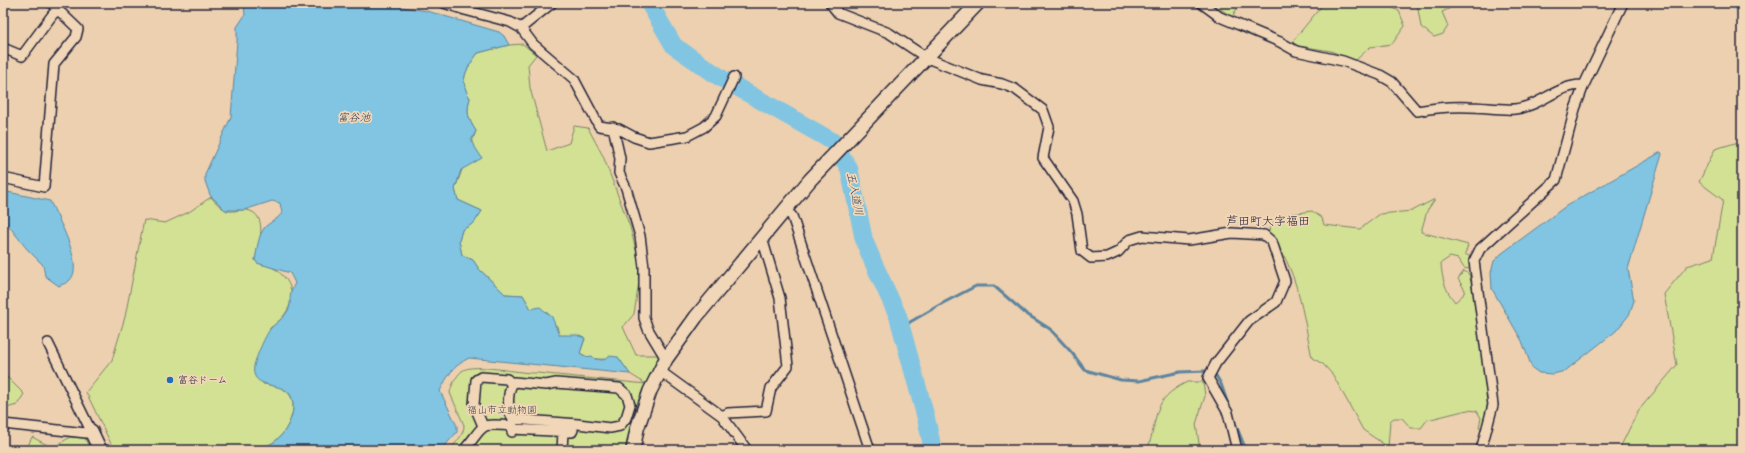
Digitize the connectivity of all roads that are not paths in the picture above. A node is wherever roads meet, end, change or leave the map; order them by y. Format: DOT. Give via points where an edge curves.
graph roads {
  1 [pos="51,3"];
  2 [pos="444,3"];
  3 [pos="552,3"];
  4 [pos="830,3"];
  5 [pos="978,3"];
  6 [pos="1201,3"];
  7 [pos="1623,3"];
  8 [pos="59,10"];
  9 [pos="521,28"];
  10 [pos="3,48"];
  11 [pos="927,58"];
  12 [pos="734,77"];
  13 [pos="1584,85"];
  14 [pos="613,127"];
  15 [pos="3,178"];
  16 [pos="785,210"];
  17 [pos="762,238"];
  18 [pos="48,343"];
  19 [pos="666,359"];
  20 [pos="660,371"];
  21 [pos="512,384"];
  22 [pos="722,416"];
  23 [pos="3,424"];
  24 [pos="483,426"];
  25 [pos="512,427"];
  26 [pos="573,430"];
  27 [pos="91,432"];
  28 [pos="564,432"];
  29 [pos="100,450"];
  30 [pos="464,450"];
  31 [pos="562,450"];
  32 [pos="633,450"];
  33 [pos="747,450"];
  34 [pos="870,450"];
  35 [pos="1237,450"];
  36 [pos="1481,450"];
  1 -- 8 [label="street"];
  2 -- 9 [label="street" via="510,22"];
  3 -- 9 [label="street"];
  4 -- 11 [label="street" via="838,13 888,33"];
  5 -- 11 [label="street"];
  6 -- 13 [label="street" via="1220,17 1296,51 1343,62 1380,75 1392,82 1417,111 1466,106 1516,109 1573,84"];
  7 -- 13 [label="street"];
  8 -- 10 [label="street" via="53,14 22,56"];
  8 -- 15 [label="street" via="78,29 76,37 54,64 44,187"];
  9 -- 14 [label="street" via="533,44 574,79 599,126"];
  11 -- 16 [label="street" via="844,142"];
  11 -- 35 [label="street" via="982,80 1016,89 1043,110 1049,127 1043,158 1073,202 1078,214 1082,251 1091,258 1107,257 1118,252 1129,240 1142,236 1189,240 1232,233 1264,235 1272,242 1285,281 1276,302 1249,321 1208,378 1228,413"];
  12 -- 14 [label="street" via="716,116 704,127 687,136 649,142"];
  13 -- 36 [label="street" via="1556,180 1480,249 1474,262 1493,405"];
  14 -- 19 [label="street" via="620,158 620,173 640,236 644,267 644,318"];
  16 -- 17 [label="street"];
  16 -- 34 [label="street" via="792,216"];
  17 -- 19 [label="street" via="696,317"];
  17 -- 22 [label="street" via="780,298 788,366 771,388 766,411 728,413"];
  18 -- 27 [label="street"];
  19 -- 20 [label="street"];
  20 -- 22 [label="street"];
  20 -- 32 [label="street" via="637,429"];
  21 -- 24 [label="street" via="507,379 481,377 476,380 474,405"];
  21 -- 25 [label="street" via="509,412"];
  21 -- 25 [label="street" via="556,383 619,388 627,395 630,405 620,426 610,428 578,424"];
  22 -- 33 [label="street"];
  23 -- 27 [label="street"];
  24 -- 25 [label="street" via="489,424"];
  24 -- 30 [label="street"];
  25 -- 28 [label="street"];
  26 -- 28 [label="street"];
  27 -- 29 [label="street"];
  28 -- 31 [label="street"];
}
